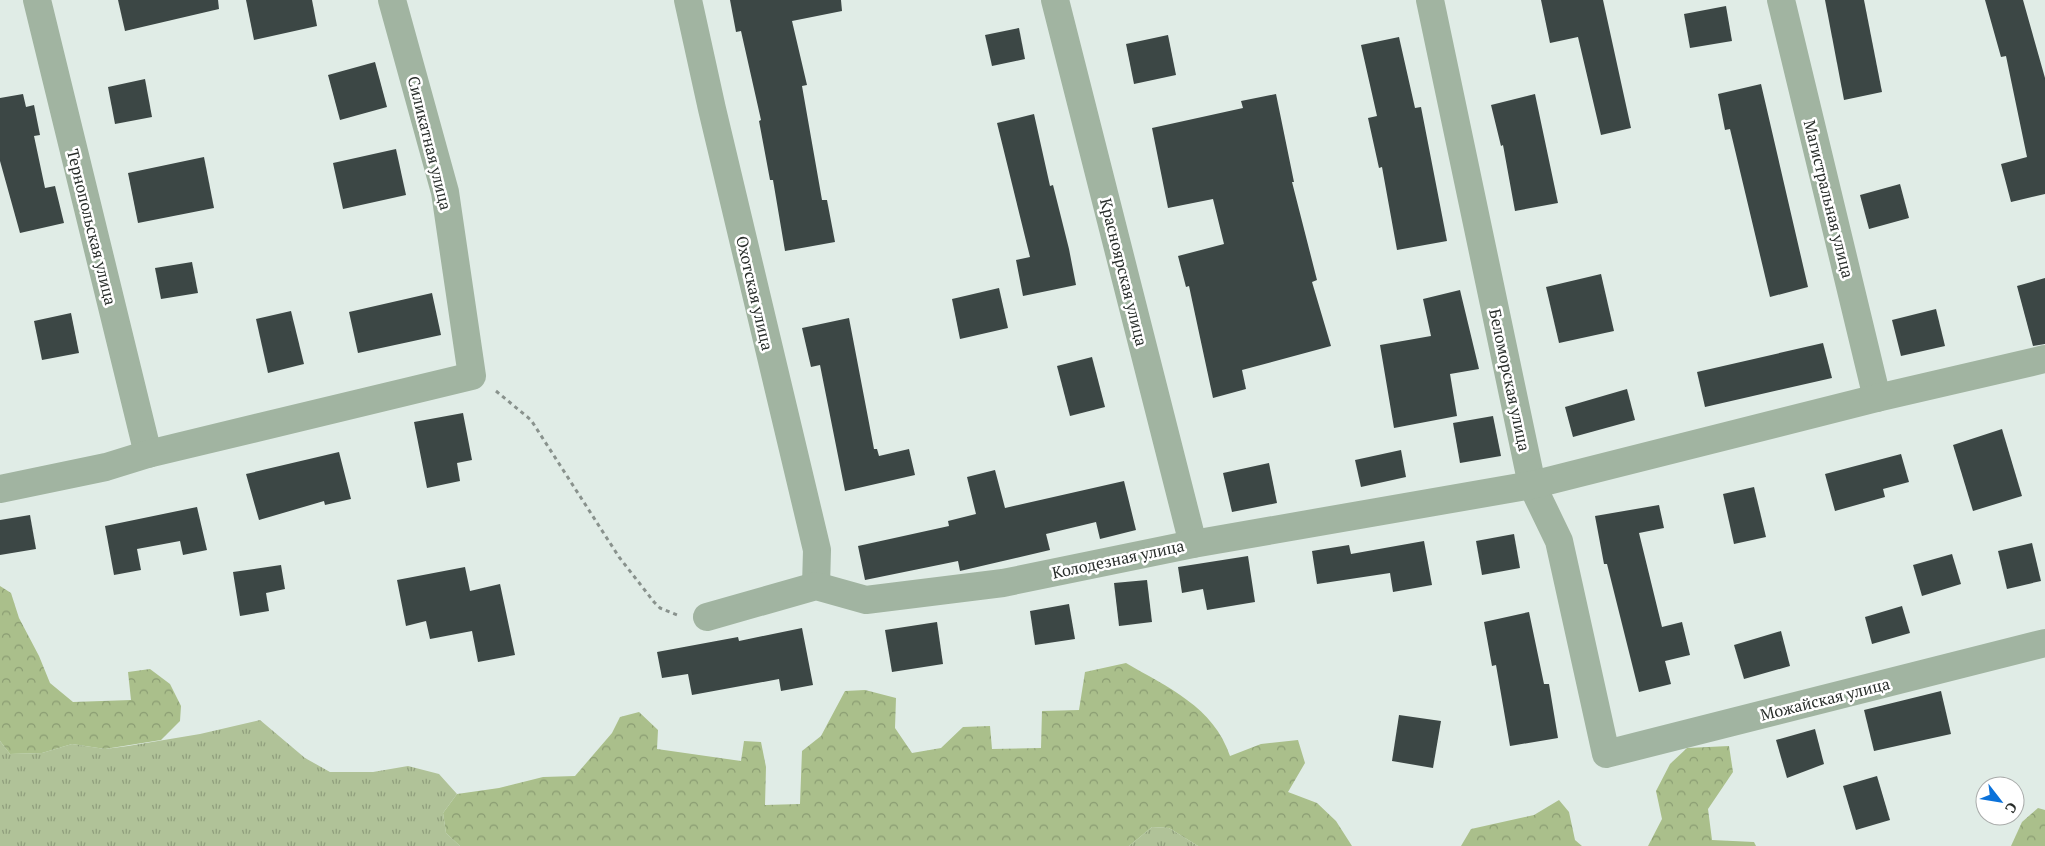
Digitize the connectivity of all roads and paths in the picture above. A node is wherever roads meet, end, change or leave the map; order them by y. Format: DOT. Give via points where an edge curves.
graph roads {
  1 [pos="37,0"];
  2 [pos="392,0"];
  3 [pos="688,0"];
  4 [pos="1055,0"];
  5 [pos="1430,0"];
  6 [pos="1781,0"];
  7 [pos="2045,358"];
  8 [pos="472,376"];
  9 [pos="1877,398"];
  10 [pos="148,454"];
  11 [pos="1532,485"];
  12 [pos="0,489"];
  13 [pos="1193,544"];
  14 [pos="816,586"];
  15 [pos="707,617"];
  16 [pos="2045,643"];
  17 [pos="1606,754"];
  1 -- 10 [label="street, Тернопольская улица"];
  2 -- 8 [label="street, Силикатная улица" via="445,192"];
  3 -- 14 [label="street, Охотская улица" via="816,550"];
  4 -- 13 [label="street, Красноярская улица"];
  5 -- 11 [label="street, Беломорская улица"];
  6 -- 9 [label="street, Магистральная улица"];
  7 -- 9 [label="street, Колодезная улица"];
  8 -- 10 [label="street"];
  8 -- 15 [label="path" via="531,420 618,558 660,608 678,616"];
  9 -- 11 [label="street, Колодезная улица"];
  10 -- 12 [label="street" via="106,467"];
  11 -- 13 [label="street, Колодезная улица"];
  11 -- 17 [label="street, Беломорская улица" via="1559,541"];
  13 -- 14 [label="street, Колодезная улица" via="1003,583 866,600"];
  14 -- 15 [label="street"];
  16 -- 17 [label="street, Можайская улица"];
}
